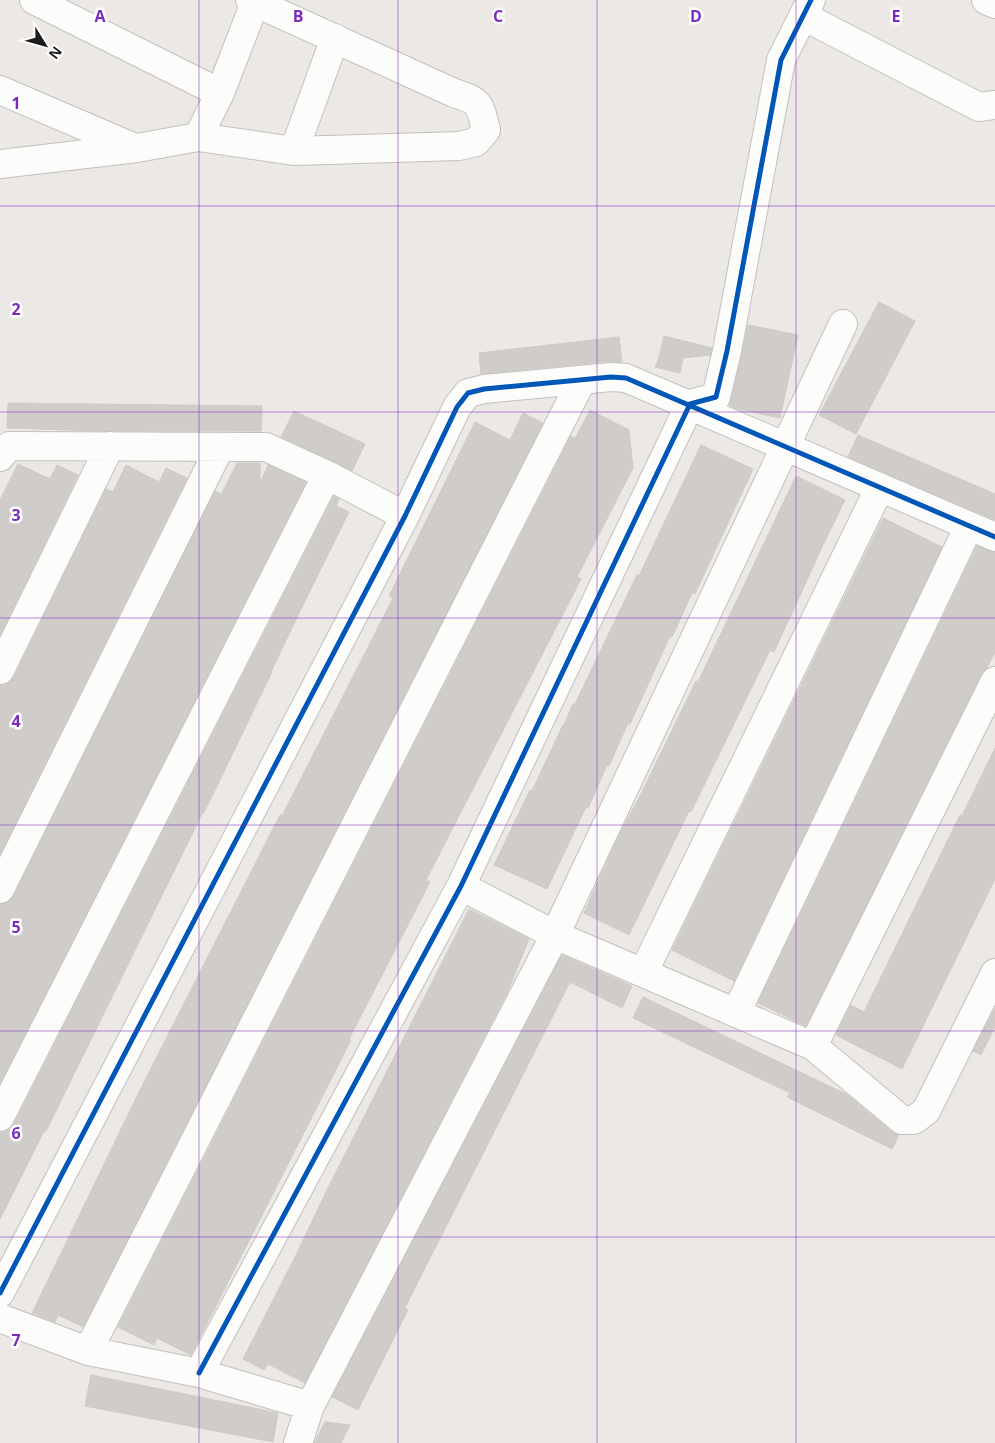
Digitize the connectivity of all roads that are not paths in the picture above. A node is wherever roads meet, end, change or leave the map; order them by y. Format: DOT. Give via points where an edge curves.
graph roads {
  1 [pos="34,0"];
  2 [pos="986,0"];
  3 [pos="254,1"];
  4 [pos="995,4"];
  5 [pos="807,8"];
  6 [pos="335,38"];
  7 [pos="0,90"];
  8 [pos="220,93"];
  9 [pos="995,105"];
  10 [pos="198,137"];
  11 [pos="137,148"];
  12 [pos="294,151"];
  13 [pos="0,164"];
  14 [pos="843,324"];
  15 [pos="582,380"];
  16 [pos="690,404"];
  17 [pos="110,446"];
  18 [pos="786,446"];
  19 [pos="220,447"];
  20 [pos="0,457"];
  21 [pos="327,474"];
  22 [pos="880,487"];
  23 [pos="405,516"];
  24 [pos="969,526"];
  25 [pos="995,537"];
  26 [pos="0,670"];
  27 [pos="995,681"];
  28 [pos="461,886"];
  29 [pos="0,890"];
  30 [pos="555,936"];
  31 [pos="643,973"];
  32 [pos="995,973"];
  33 [pos="736,1013"];
  34 [pos="813,1046"];
  35 [pos="0,1116"];
  36 [pos="0,1293"];
  37 [pos="0,1318"];
  38 [pos="88,1352"];
  39 [pos="199,1373"];
  40 [pos="310,1406"];
  41 [pos="298,1443"];
  1 -- 8 [label="street"];
  2 -- 4 [label="street"];
  3 -- 6 [label="street"];
  3 -- 8 [label="street"];
  5 -- 9 [label="street" via="979,107"];
  5 -- 16 [label="street" via="781,60 716,397"];
  6 -- 12 [label="street"];
  6 -- 12 [label="street" via="469,98 481,108 486,130 476,142 459,146"];
  7 -- 11 [label="street"];
  8 -- 10 [label="street"];
  10 -- 11 [label="street"];
  10 -- 12 [label="street"];
  11 -- 13 [label="street"];
  14 -- 18 [label="street"];
  15 -- 16 [label="street" via="626,378"];
  15 -- 23 [label="street" via="468,393 457,407"];
  15 -- 38 [label="street"];
  16 -- 18 [label="street"];
  16 -- 28 [label="street"];
  17 -- 19 [label="street"];
  17 -- 20 [label="street" via="9,446"];
  17 -- 26 [label="street"];
  18 -- 22 [label="street"];
  18 -- 30 [label="street"];
  19 -- 21 [label="street" via="266,447"];
  19 -- 29 [label="street"];
  21 -- 23 [label="street"];
  21 -- 35 [label="street"];
  22 -- 24 [label="street"];
  22 -- 31 [label="street"];
  23 -- 36 [label="street"];
  24 -- 25 [label="street"];
  24 -- 33 [label="street"];
  27 -- 34 [label="street"];
  28 -- 30 [label="street"];
  28 -- 39 [label="street"];
  30 -- 31 [label="street"];
  30 -- 40 [label="street"];
  31 -- 33 [label="street"];
  32 -- 34 [label="street" via="926,1111 914,1120 902,1120"];
  33 -- 34 [label="street"];
  37 -- 38 [label="street"];
  38 -- 39 [label="street"];
  39 -- 40 [label="street"];
  40 -- 41 [label="street"];
}
